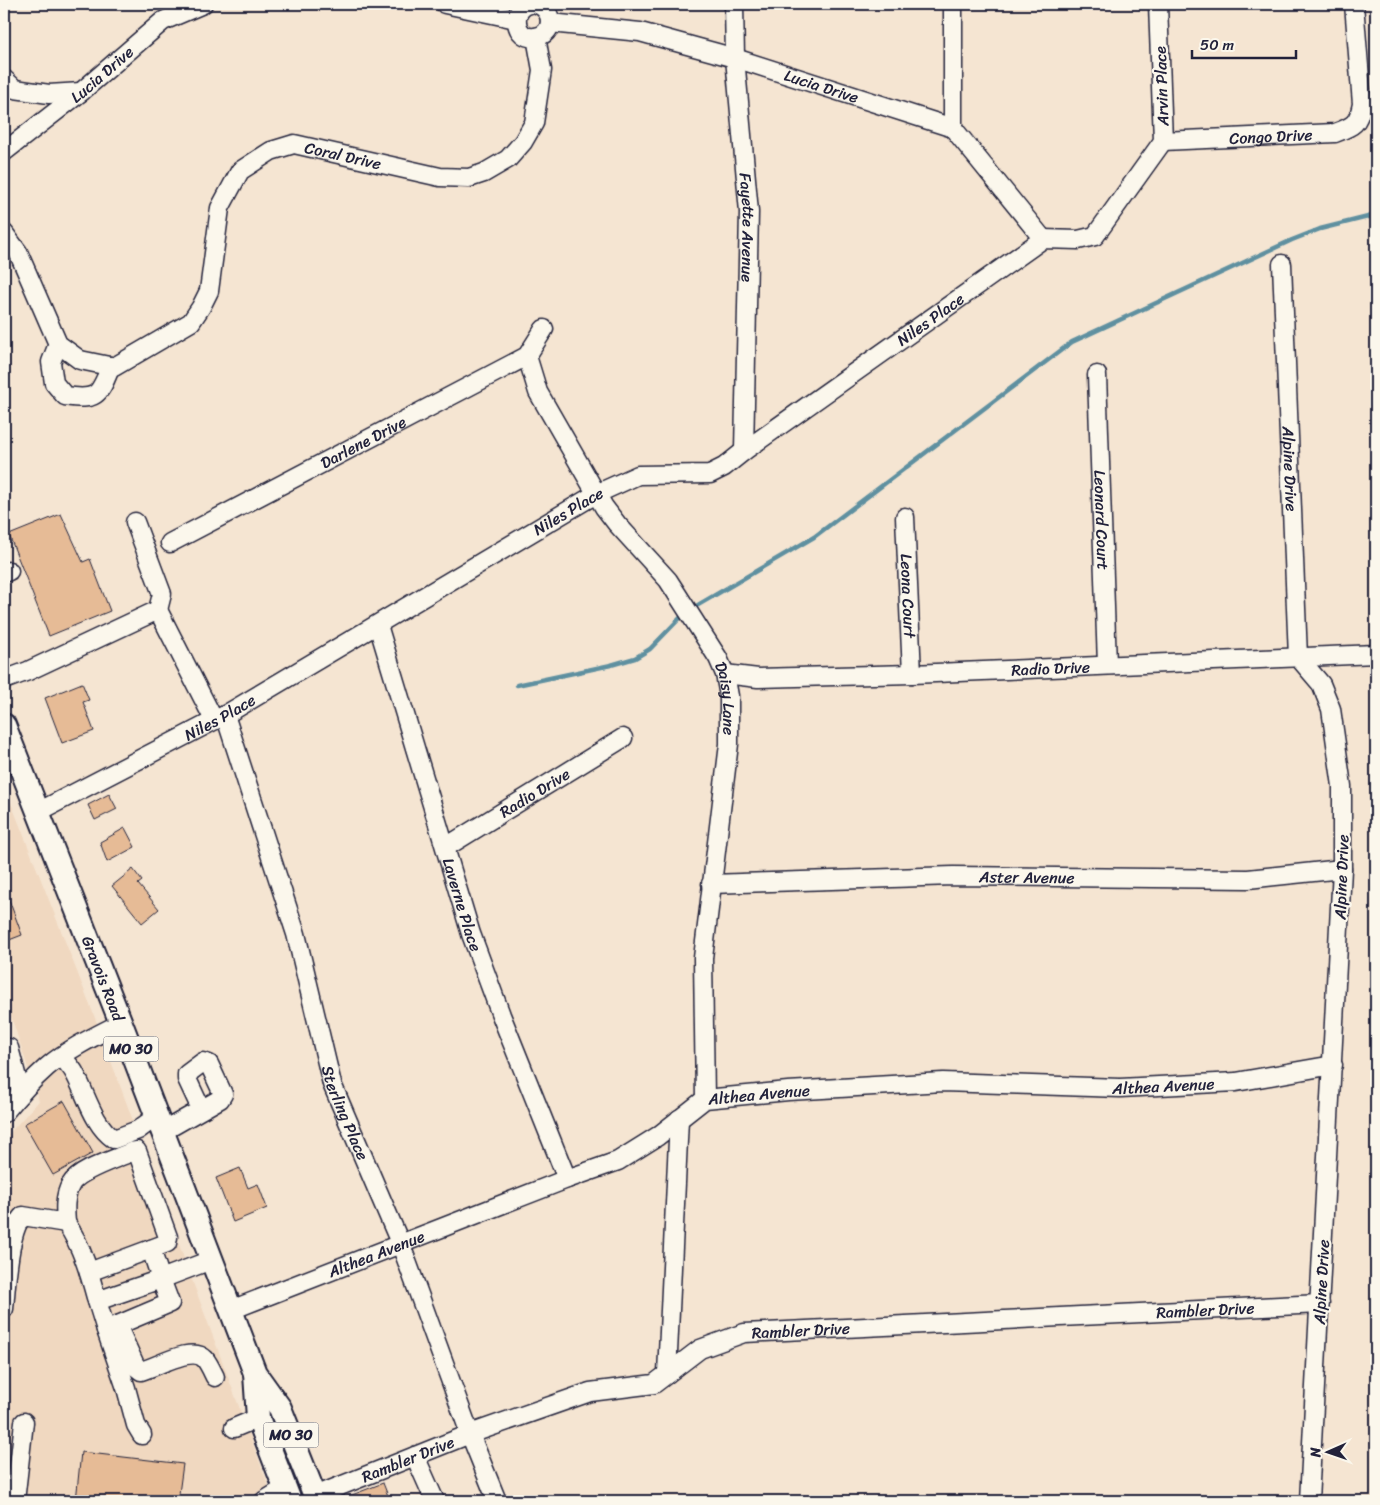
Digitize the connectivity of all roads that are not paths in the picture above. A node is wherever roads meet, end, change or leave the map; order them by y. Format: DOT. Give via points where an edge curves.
graph roads {
  1 [pos="202,4"];
  2 [pos="445,4"];
  3 [pos="530,4"];
  4 [pos="537,4"];
  5 [pos="734,4"];
  6 [pos="953,4"];
  7 [pos="1158,4"];
  8 [pos="1354,4"];
  9 [pos="516,19"];
  10 [pos="550,23"];
  11 [pos="536,37"];
  12 [pos="735,58"];
  13 [pos="4,79"];
  14 [pos="81,92"];
  15 [pos="953,128"];
  16 [pos="1163,141"];
  17 [pos="4,152"];
  18 [pos="4,233"];
  19 [pos="1043,239"];
  20 [pos="1282,264"];
  21 [pos="544,329"];
  22 [pos="58,344"];
  23 [pos="527,356"];
  24 [pos="111,366"];
  25 [pos="1097,375"];
  26 [pos="744,451"];
  27 [pos="596,494"];
  28 [pos="905,517"];
  29 [pos="135,522"];
  30 [pos="170,543"];
  31 [pos="158,610"];
  32 [pos="378,625"];
  33 [pos="1376,654"];
  34 [pos="1298,657"];
  35 [pos="1107,666"];
  36 [pos="725,674"];
  37 [pos="912,674"];
  38 [pos="4,680"];
  39 [pos="220,718"];
  40 [pos="4,725"];
  41 [pos="623,738"];
  42 [pos="10,762"];
  43 [pos="38,812"];
  44 [pos="446,847"];
  45 [pos="1342,869"];
  46 [pos="711,884"];
  47 [pos="121,1023"];
  48 [pos="4,1048"];
  49 [pos="68,1053"];
  50 [pos="1332,1065"];
  51 [pos="19,1086"];
  52 [pos="705,1099"];
  53 [pos="201,1109"];
  54 [pos="4,1113"];
  55 [pos="679,1118"];
  56 [pos="159,1124"];
  57 [pos="568,1179"];
  58 [pos="66,1223"];
  59 [pos="401,1245"];
  60 [pos="151,1249"];
  61 [pos="211,1260"];
  62 [pos="89,1272"];
  63 [pos="161,1279"];
  64 [pos="97,1301"];
  65 [pos="1320,1304"];
  66 [pos="4,1309"];
  67 [pos="231,1310"];
  68 [pos="112,1327"];
  69 [pos="255,1373"];
  70 [pos="667,1374"];
  71 [pos="215,1377"];
  72 [pos="258,1418"];
  73 [pos="24,1422"];
  74 [pos="234,1428"];
  75 [pos="470,1434"];
  76 [pos="142,1435"];
  77 [pos="415,1456"];
  78 [pos="288,1495"];
  79 [pos="316,1499"];
  80 [pos="15,1501"];
  81 [pos="264,1501"];
  82 [pos="435,1501"];
  83 [pos="497,1501"];
  84 [pos="1309,1501"];
  1 -- 14 [label="street, Lucia Drive" via="163,21"];
  2 -- 9 [label="street"];
  3 -- 9 [label="street" via="521,8"];
  4 -- 10 [label="street" via="547,10"];
  5 -- 12 [label="street, Fayette Avenue"];
  6 -- 15 [label="street"];
  7 -- 16 [label="street, Arvin Place"];
  8 -- 16 [label="street, Congo Drive" via="1362,104 1352,126 1335,133"];
  9 -- 11 [label="street" via="516,25 523,34"];
  10 -- 11 [label="street" via="543,34"];
  10 -- 12 [label="street, Lucia Drive" via="640,32"];
  11 -- 24 [label="street, Coral Drive" via="542,70 534,123 508,160 469,178 440,177 294,144 271,151 240,171 220,208 209,291 191,322"];
  12 -- 15 [label="street, Lucia Drive"];
  12 -- 26 [label="street, Fayette Avenue" via="749,212"];
  13 -- 14 [label="street" via="15,89 49,94"];
  14 -- 17 [label="street, Lucia Drive"];
  15 -- 19 [label="street"];
  16 -- 19 [label="street, Arvin Place" via="1095,236 1078,240"];
  18 -- 22 [label="street" via="18,252"];
  19 -- 26 [label="street, Niles Place"];
  20 -- 34 [label="street, Alpine Drive"];
  21 -- 23 [label="street"];
  22 -- 24 [label="street" via="80,360"];
  22 -- 24 [label="street" via="52,362 54,384 65,396 90,397 101,390"];
  23 -- 27 [label="street, Daisy Lane" via="538,392"];
  23 -- 30 [label="street, Darlene Drive"];
  25 -- 35 [label="street, Leonard Court"];
  26 -- 27 [label="street, Niles Place" via="710,474 638,475"];
  27 -- 32 [label="street, Niles Place"];
  27 -- 36 [label="street, Daisy Lane" via="616,524 668,580"];
  28 -- 37 [label="street, Leona Court"];
  29 -- 31 [label="street" via="162,594"];
  31 -- 38 [label="street"];
  31 -- 39 [label="street, Sterling Place"];
  32 -- 39 [label="street, Niles Place"];
  32 -- 44 [label="street, Laverne Place"];
  33 -- 34 [label="street, Radio Drive"];
  34 -- 35 [label="street, Radio Drive"];
  34 -- 45 [label="street, Alpine Drive" via="1321,684 1331,709 1342,786"];
  35 -- 37 [label="street, Radio Drive"];
  36 -- 37 [label="street, Radio Drive" via="758,678"];
  36 -- 46 [label="street, Daisy Lane" via="729,696 729,744"];
  39 -- 43 [label="street, Niles Place"];
  39 -- 59 [label="street, Sterling Place" via="296,934 332,1084"];
  40 -- 42 [label="main road, Gravois Road / MO 30"];
  41 -- 44 [label="street, Radio Drive"];
  42 -- 43 [label="main road, Gravois Road / MO 30"];
  43 -- 47 [label="main road, Gravois Road / MO 30"];
  44 -- 57 [label="street, Laverne Place" via="485,973"];
  45 -- 46 [label="street, Aster Avenue" via="1248,879 953,876"];
  45 -- 50 [label="street, Alpine Drive"];
  46 -- 52 [label="street, Daisy Lane" via="704,958"];
  47 -- 49 [label="street"];
  47 -- 56 [label="main road, Gravois Road / MO 30"];
  48 -- 51 [label="street" via="9,1048"];
  49 -- 51 [label="street"];
  49 -- 56 [label="street" via="73,1071 106,1134 114,1139"];
  50 -- 52 [label="street, Althea Avenue" via="1236,1082 1130,1088 943,1082"];
  50 -- 65 [label="street, Alpine Drive"];
  51 -- 54 [label="street"];
  52 -- 55 [label="street, Althea Avenue"];
  53 -- 56 [label="street"];
  55 -- 57 [label="street, Althea Avenue" via="658,1136 618,1161"];
  55 -- 70 [label="street"];
  56 -- 61 [label="main road, Gravois Road / MO 30"];
  57 -- 59 [label="street, Althea Avenue"];
  58 -- 60 [label="street" via="65,1205 74,1180 81,1174 137,1152 168,1237 167,1243"];
  58 -- 62 [label="street"];
  58 -- 66 [label="street" via="22,1216 17,1222"];
  59 -- 67 [label="street, Althea Avenue"];
  59 -- 75 [label="street, Sterling Place"];
  60 -- 62 [label="street"];
  60 -- 63 [label="street"];
  61 -- 63 [label="street"];
  61 -- 67 [label="main road, Gravois Road / MO 30"];
  62 -- 64 [label="street"];
  63 -- 64 [label="street"];
  63 -- 68 [label="street" via="170,1303"];
  64 -- 68 [label="street"];
  65 -- 70 [label="street, Rambler Drive" via="744,1333 700,1349"];
  65 -- 84 [label="street, Alpine Drive"];
  67 -- 69 [label="main road, Gravois Road / MO 30"];
  68 -- 71 [label="street" via="141,1371 194,1353 205,1359"];
  68 -- 76 [label="street" via="136,1425"];
  69 -- 72 [label="main road, Gravois Road / MO 30"];
  69 -- 79 [label="main road, Gravois Road / MO 30" via="280,1408"];
  70 -- 75 [label="street, Rambler Drive" via="654,1384 590,1392"];
  72 -- 74 [label="street"];
  72 -- 78 [label="main road, Gravois Road / MO 30"];
  73 -- 80 [label="street"];
  75 -- 77 [label="street, Rambler Drive"];
  75 -- 83 [label="street, Sterling Place"];
  77 -- 79 [label="street, Rambler Drive"];
  77 -- 82 [label="street"];
  78 -- 81 [label="street"];
}
